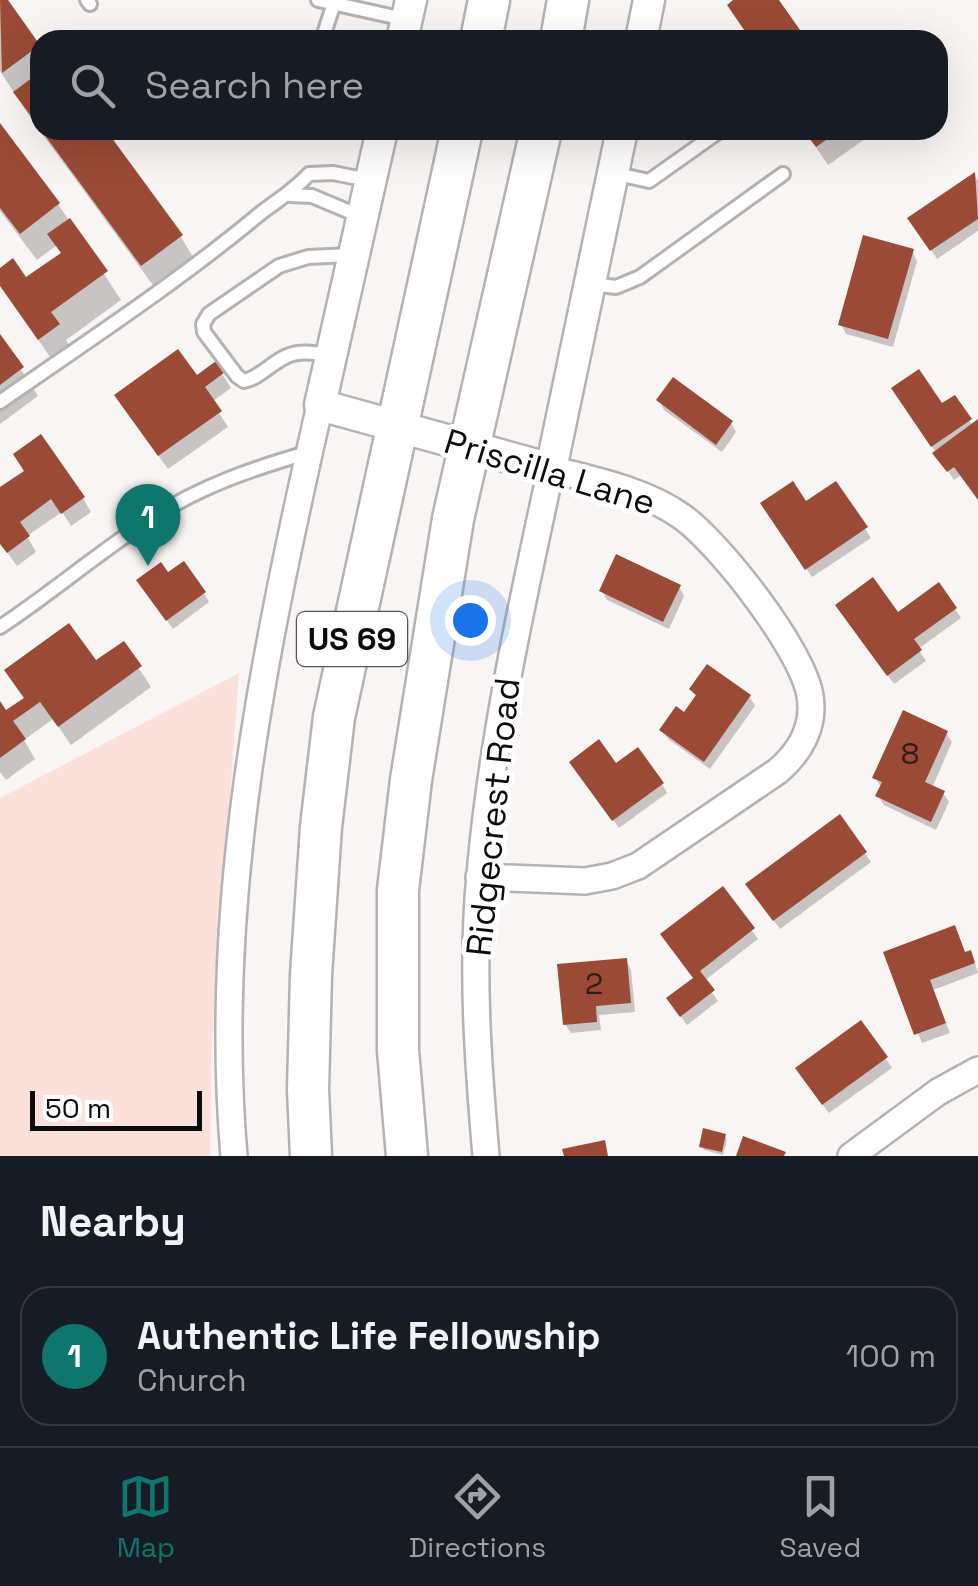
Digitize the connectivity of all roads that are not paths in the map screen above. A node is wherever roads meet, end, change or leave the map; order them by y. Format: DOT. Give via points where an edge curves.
graph roads {
  1 [pos="318,0"];
  2 [pos="489,0"];
  3 [pos="568,0"];
  4 [pos="649,0"];
  5 [pos="334,2"];
  6 [pos="407,20"];
  7 [pos="325,30"];
  8 [pos="483,30"];
  9 [pos="563,30"];
  10 [pos="644,30"];
  11 [pos="380,140"];
  12 [pos="460,140"];
  13 [pos="538,140"];
  14 [pos="620,140"];
  15 [pos="707,140"];
  16 [pos="613,173"];
  17 [pos="783,174"];
  18 [pos="370,181"];
  19 [pos="290,195"];
  20 [pos="362,217"];
  21 [pos="354,255"];
  22 [pos="590,283"];
  23 [pos="332,355"];
  24 [pos="0,402"];
  25 [pos="320,404"];
  26 [pos="397,426"];
  27 [pos="470,446"];
  28 [pos="310,452"];
  29 [pos="551,468"];
  30 [pos="0,627"];
  31 [pos="479,877"];
  32 [pos="978,1070"];
  33 [pos="234,1156"];
  34 [pos="311,1156"];
  35 [pos="407,1156"];
  36 [pos="486,1156"];
  37 [pos="851,1156"];
  1 -- 5 [label="lane"];
  2 -- 8 [label="highway"];
  3 -- 9 [label="highway"];
  4 -- 10 [label="street"];
  5 -- 6 [label="lane"];
  5 -- 7 [label="lane"];
  11 -- 18 [label="street"];
  12 -- 26 [label="highway, US 69"];
  13 -- 27 [label="highway, US 69"];
  14 -- 16 [label="street, Ridgecrest Road"];
  15 -- 16 [label="lane" via="649,182"];
  16 -- 22 [label="street, Ridgecrest Road"];
  17 -- 22 [label="lane" via="640,277 616,288"];
  18 -- 19 [label="lane" via="309,174"];
  18 -- 20 [label="street"];
  19 -- 20 [label="lane" via="312,196"];
  19 -- 24 [label="lane"];
  20 -- 21 [label="street"];
  21 -- 23 [label="street"];
  21 -- 23 [label="lane" via="279,266 203,324 244,381 298,352"];
  22 -- 29 [label="street, Ridgecrest Road"];
  23 -- 25 [label="street"];
  25 -- 26 [label="street, Priscilla Lane"];
  25 -- 28 [label="street"];
  26 -- 27 [label="street, Priscilla Lane"];
  26 -- 34 [label="highway, US 69" via="332,736 321,827 308,1090"];
  27 -- 29 [label="street, Priscilla Lane"];
  27 -- 35 [label="highway, US 69" via="453,518 398,890 398,1050"];
  28 -- 30 [label="lane" via="234,474 152,518"];
  28 -- 33 [label="street" via="243,810 229,973"];
  29 -- 31 [label="street, Ridgecrest Road" via="506,678"];
  29 -- 31 [label="street, Priscilla Lane" via="615,486 694,526 751,591 805,674 811,716 794,756 778,771 638,866 585,881"];
  31 -- 36 [label="street, Ridgecrest Road"];
  32 -- 37 [label="street"];
}
